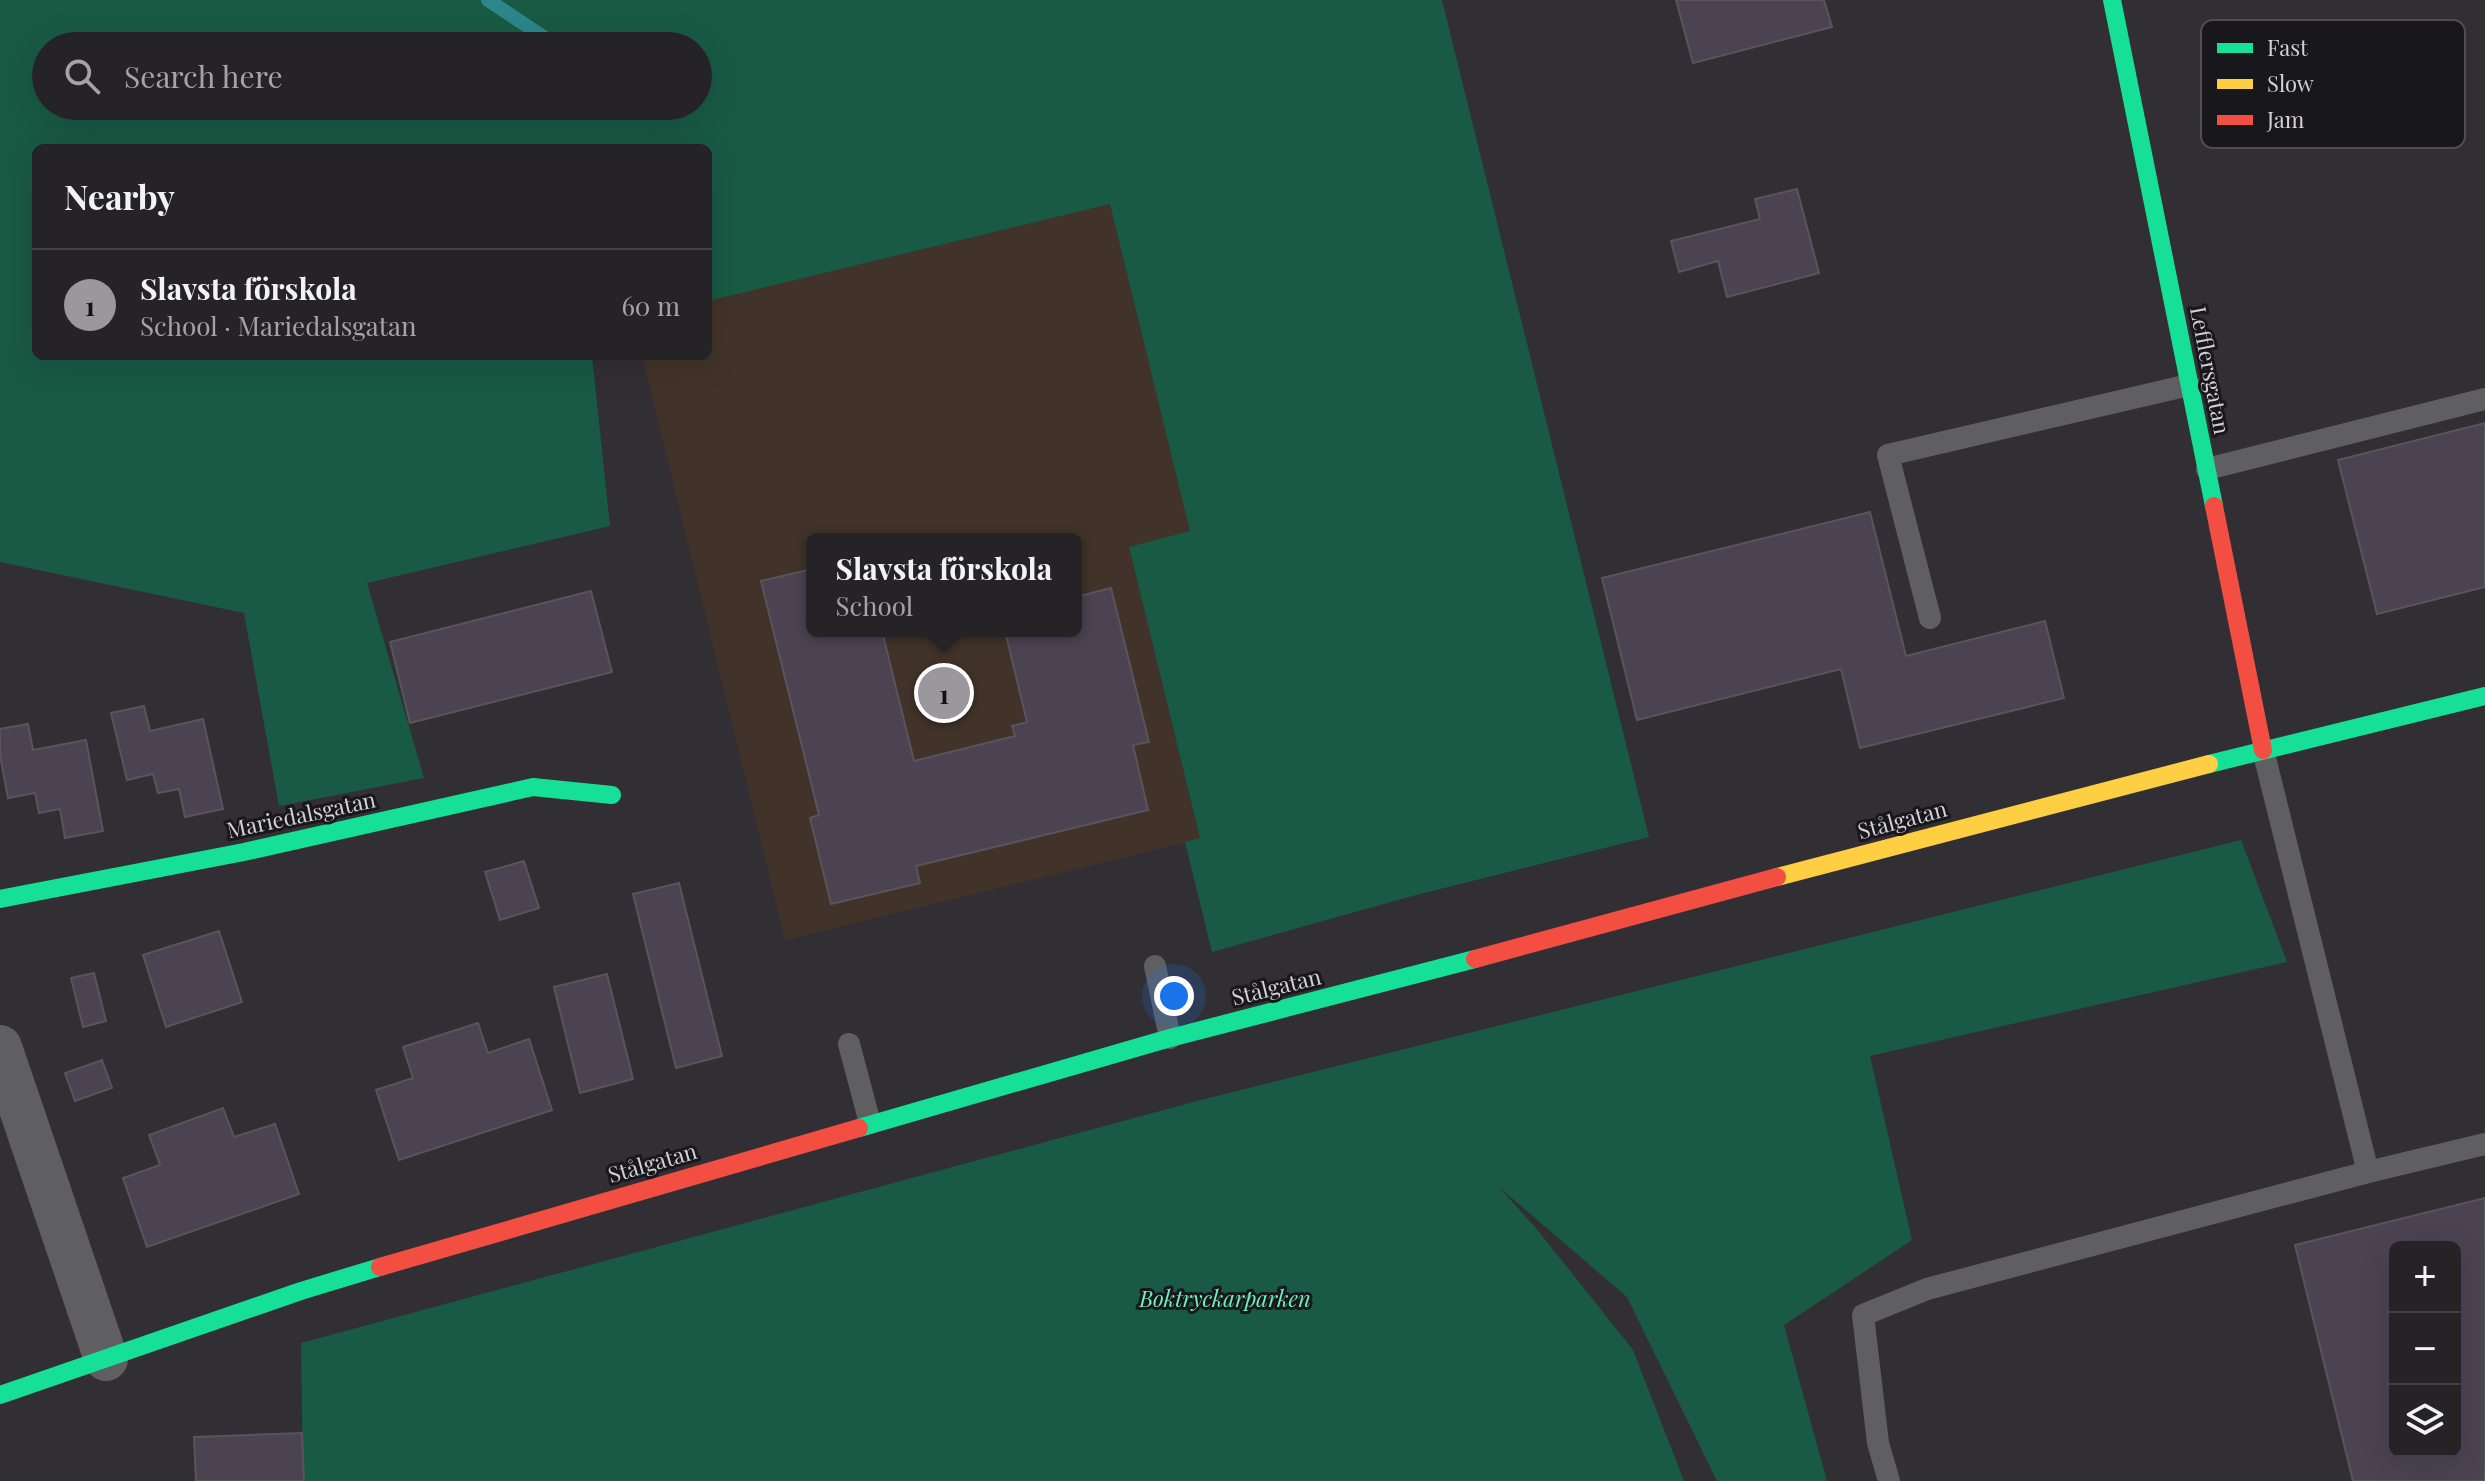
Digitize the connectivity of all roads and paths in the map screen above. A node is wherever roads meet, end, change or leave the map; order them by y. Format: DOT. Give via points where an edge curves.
graph roads {
  1 [pos="2112,0"];
  2 [pos="2189,385"];
  3 [pos="2485,399"];
  4 [pos="2207,469"];
  5 [pos="1930,618"];
  6 [pos="2485,696"];
  7 [pos="2263,750"];
  8 [pos="612,795"];
  9 [pos="0,899"];
  10 [pos="1155,966"];
  11 [pos="1170,1038"];
  12 [pos="849,1044"];
  13 [pos="0,1047"];
  14 [pos="870,1123"];
  15 [pos="2485,1144"];
  16 [pos="2368,1172"];
  17 [pos="106,1359"];
  18 [pos="0,1395"];
  19 [pos="1889,1481"];
  1 -- 2 [label="street, Lefflersgatan"];
  2 -- 4 [label="street, Lefflersgatan"];
  2 -- 5 [label="lane" via="1888,455"];
  3 -- 4 [label="lane"];
  4 -- 7 [label="street, Lefflersgatan"];
  6 -- 7 [label="street, Stålgatan"];
  7 -- 11 [label="street, Stålgatan"];
  7 -- 16 [label="lane"];
  8 -- 9 [label="street, Mariedalsgatan" via="533,787 244,852"];
  10 -- 11 [label="lane"];
  11 -- 14 [label="street, Stålgatan"];
  12 -- 14 [label="lane"];
  13 -- 17 [label="street"];
  14 -- 17 [label="street, Stålgatan" via="301,1291"];
  15 -- 16 [label="lane"];
  16 -- 19 [label="lane" via="1927,1289 1863,1315 1878,1443"];
  17 -- 18 [label="street, Stålgatan"];
}
